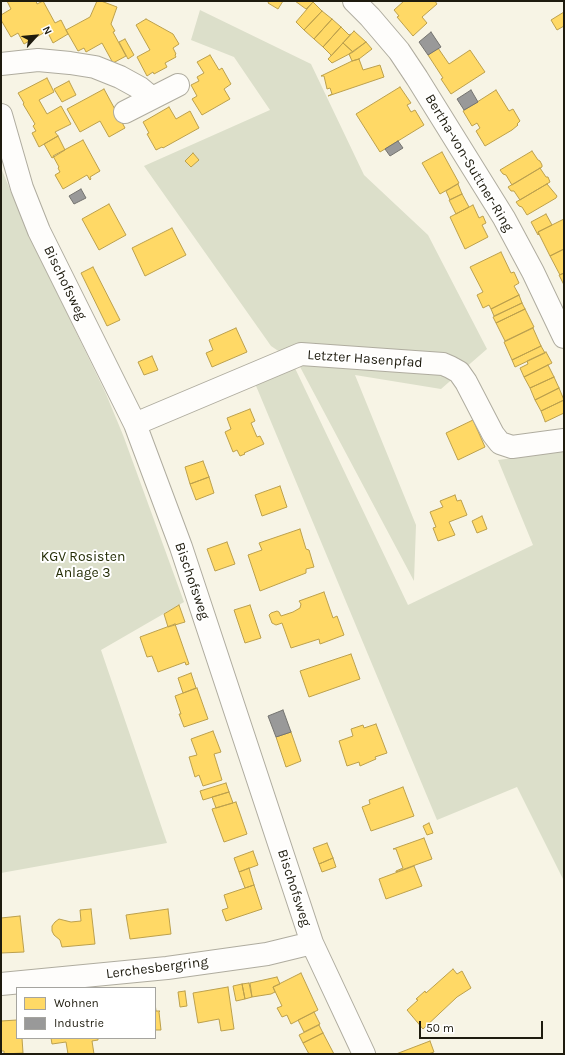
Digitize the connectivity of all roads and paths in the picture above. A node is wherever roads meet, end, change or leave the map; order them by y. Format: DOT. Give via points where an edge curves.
graph roads {
  1 [pos="354,1"];
  2 [pos="1,64"];
  3 [pos="178,85"];
  4 [pos="152,98"];
  5 [pos="125,112"];
  6 [pos="1,115"];
  7 [pos="564,337"];
  8 [pos="135,424"];
  9 [pos="564,440"];
  10 [pos="312,943"];
  11 [pos="1,984"];
  12 [pos="364,1054"];
  1 -- 7 [label="street, Bertha-von-Suttner-Ring" via="399,51 430,98 504,218"];
  2 -- 4 [label="street" via="38,60 95,67 120,77"];
  3 -- 4 [label="street"];
  4 -- 5 [label="street"];
  6 -- 8 [label="street, Bischofsweg" via="22,188 39,231"];
  8 -- 9 [label="street, Letzter Hasenpfad" via="301,354 443,364 459,372 500,443 512,447"];
  8 -- 10 [label="street, Bischofsweg" via="181,547"];
  10 -- 11 [label="street, Lerchesbergring" via="267,954"];
  10 -- 12 [label="street, Bischofsweg"];
}
